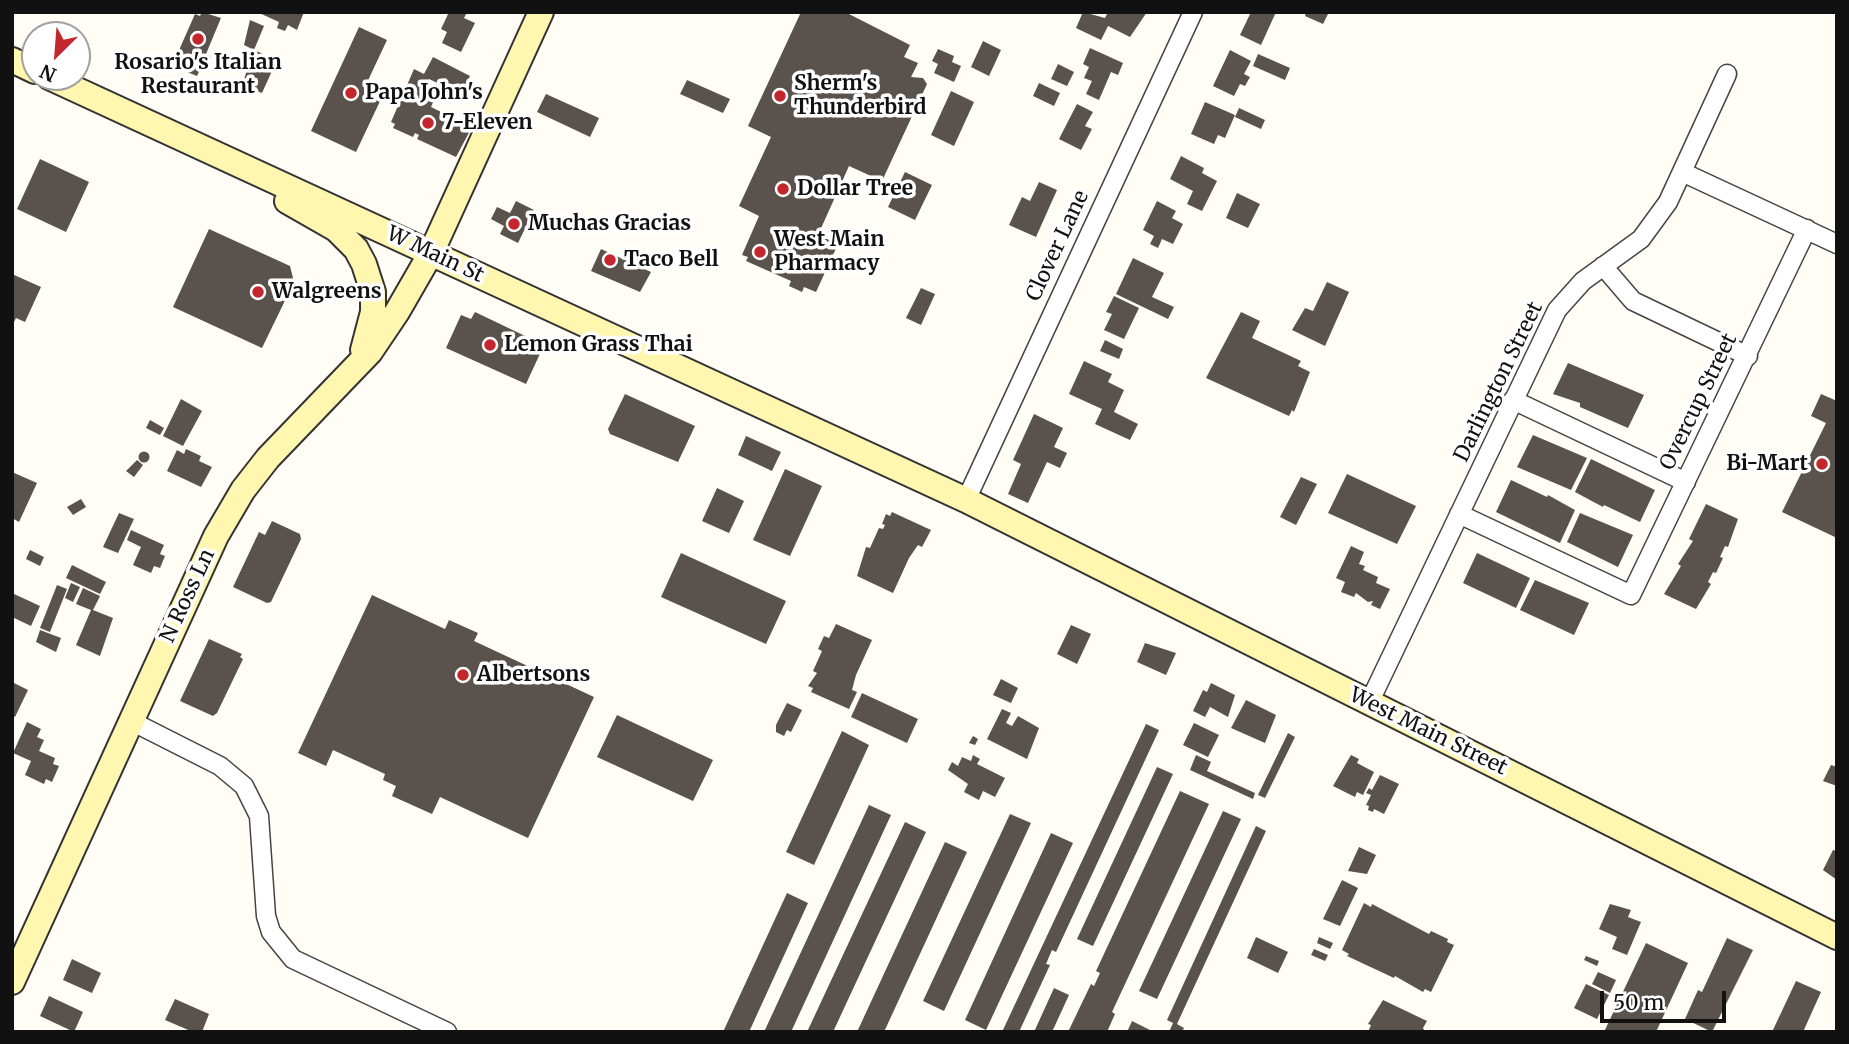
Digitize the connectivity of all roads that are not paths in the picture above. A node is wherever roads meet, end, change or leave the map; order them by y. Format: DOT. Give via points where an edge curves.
graph roads {
  1 [pos="541,12"];
  2 [pos="1192,12"];
  3 [pos="1727,74"];
  4 [pos="79,91"];
  5 [pos="240,166"];
  6 [pos="1682,172"];
  7 [pos="1807,229"];
  8 [pos="1837,244"];
  9 [pos="431,253"];
  10 [pos="1603,266"];
  11 [pos="1748,356"];
  12 [pos="352,370"];
  13 [pos="1513,400"];
  14 [pos="1686,482"];
  15 [pos="966,500"];
  16 [pos="1459,514"];
  17 [pos="1369,704"];
  18 [pos="131,721"];
  19 [pos="1837,937"];
  20 [pos="31,940"];
  21 [pos="12,965"];
  22 [pos="12,982"];
  23 [pos="447,1032"];
  1 -- 9 [label="main road, N Ross Ln"];
  2 -- 15 [label="street, Clover Lane"];
  3 -- 6 [label="street, Darlington Street"];
  4 -- 5 [label="main road, W Main St"];
  5 -- 9 [label="main road, W Main St"];
  5 -- 12 [label="main road" via="304,213 336,229 365,264 373,312 369,334"];
  6 -- 7 [label="street"];
  6 -- 10 [label="street, Darlington Street" via="1668,202 1641,239"];
  7 -- 8 [label="street"];
  7 -- 11 [label="street, Overcup Street"];
  9 -- 12 [label="main road, N Ross Ln" via="370,352"];
  9 -- 15 [label="main road, W Main St"];
  10 -- 11 [label="street" via="1633,301"];
  10 -- 13 [label="street, Darlington Street" via="1557,310"];
  11 -- 14 [label="street, Overcup Street"];
  12 -- 18 [label="main road, N Ross Ln" via="290,433 243,490 216,536"];
  13 -- 14 [label="street"];
  13 -- 16 [label="street, Darlington Street"];
  14 -- 16 [label="street, Overcup Street" via="1631,595"];
  15 -- 17 [label="main road, West Main Street"];
  16 -- 17 [label="street, Darlington Street"];
  17 -- 19 [label="main road, West Main Street"];
  18 -- 20 [label="main road, N Ross Ln"];
  18 -- 23 [label="street" via="220,766 244,786 259,816 266,916 271,932 293,959"];
  20 -- 21 [label="main road"];
  20 -- 22 [label="main road, N Ross Ln"];
}
